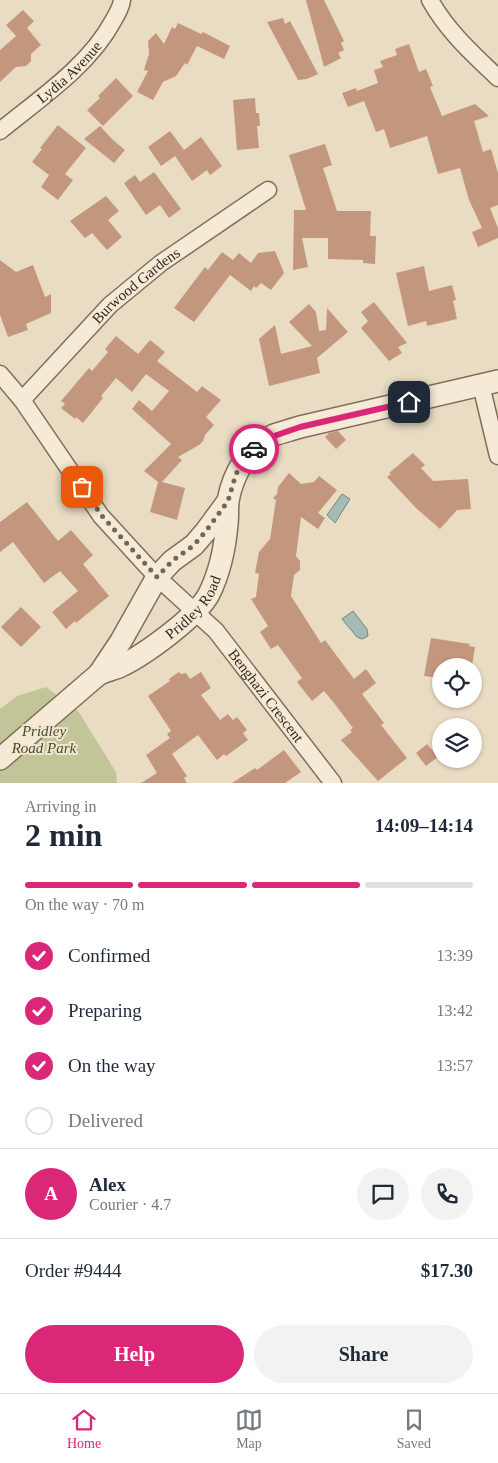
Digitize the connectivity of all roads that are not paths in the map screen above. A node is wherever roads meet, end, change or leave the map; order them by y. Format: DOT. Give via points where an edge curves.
graph roads {
  1 [pos="122,0"];
  2 [pos="430,0"];
  3 [pos="498,78"];
  4 [pos="0,131"];
  5 [pos="268,190"];
  6 [pos="0,374"];
  7 [pos="490,383"];
  8 [pos="22,400"];
  9 [pos="498,456"];
  10 [pos="228,501"];
  11 [pos="157,577"];
  12 [pos="196,612"];
  13 [pos="99,674"];
  14 [pos="0,759"];
  15 [pos="333,783"];
  1 -- 4 [label="street, Lydia Avenue" via="109,29 88,58"];
  2 -- 3 [label="street" via="439,18"];
  5 -- 8 [label="street, Burwood Gardens" via="161,263 110,305"];
  6 -- 8 [label="street, Benghazi Crescent"];
  7 -- 9 [label="street"];
  7 -- 10 [label="street, Pridley Road" via="300,427 274,436 245,458"];
  8 -- 11 [label="street, Benghazi Crescent" via="102,516"];
  10 -- 11 [label="street, Pridley Road" via="194,545"];
  10 -- 12 [label="street, Pridley Road" via="227,526 216,579"];
  11 -- 12 [label="street, Benghazi Crescent"];
  11 -- 13 [label="street, Pridley Road"];
  12 -- 13 [label="street, Pridley Road" via="144,652 122,666"];
  12 -- 15 [label="street, Benghazi Crescent" via="216,631"];
  13 -- 14 [label="street, Pridley Road"];
}
